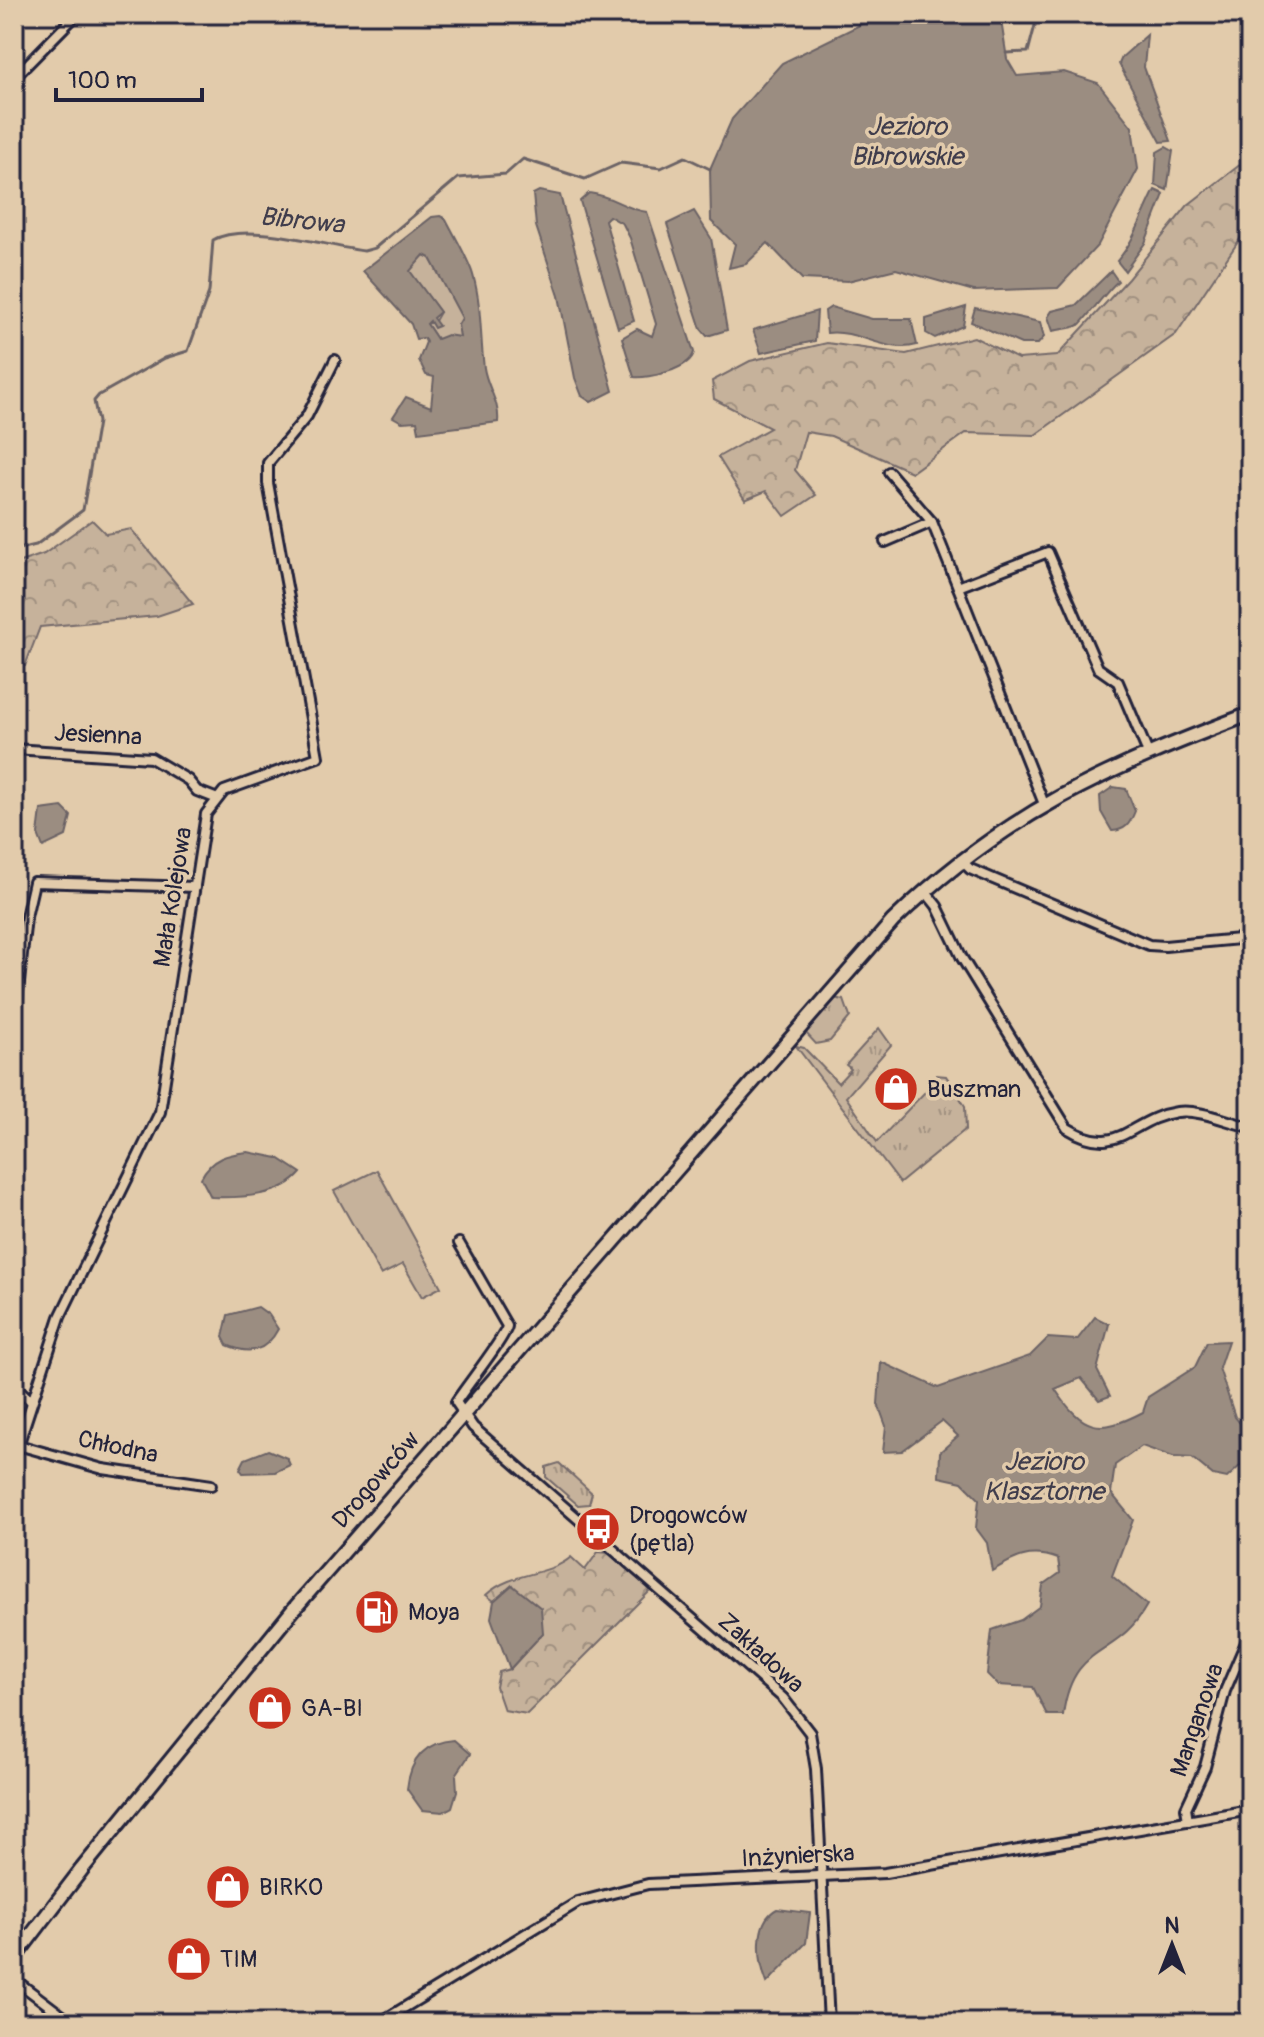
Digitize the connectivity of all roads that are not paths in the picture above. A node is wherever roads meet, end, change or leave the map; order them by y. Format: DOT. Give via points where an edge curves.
graph roads {
  1 [pos="77,14"];
  2 [pos="14,78"];
  3 [pos="335,360"];
  4 [pos="889,472"];
  5 [pos="932,522"];
  6 [pos="885,542"];
  7 [pos="958,587"];
  8 [pos="1250,714"];
  9 [pos="14,749"];
  10 [pos="1148,753"];
  11 [pos="215,798"];
  12 [pos="1044,804"];
  13 [pos="961,860"];
  14 [pos="195,887"];
  15 [pos="925,891"];
  16 [pos="1250,938"];
  17 [pos="14,1029"];
  18 [pos="1250,1127"];
  19 [pos="459,1243"];
  20 [pos="14,1385"];
  21 [pos="31,1401"];
  22 [pos="464,1413"];
  23 [pos="18,1445"];
  24 [pos="14,1458"];
  25 [pos="211,1485"];
  26 [pos="1250,1633"];
  27 [pos="1250,1810"];
  28 [pos="1188,1821"];
  29 [pos="822,1874"];
  30 [pos="14,1958"];
  31 [pos="14,1979"];
  32 [pos="72,2023"];
  33 [pos="379,2023"];
  34 [pos="829,2023"];
  1 -- 2 [label="street"];
  3 -- 11 [label="street, Mała Kolejowa" via="307,416 268,463 318,757"];
  4 -- 5 [label="street"];
  5 -- 6 [label="street"];
  5 -- 7 [label="street"];
  7 -- 10 [label="street" via="1048,552 1098,668 1118,682"];
  7 -- 12 [label="street"];
  8 -- 10 [label="main road, Drogowców"];
  9 -- 11 [label="street, Jesienna" via="151,758"];
  10 -- 12 [label="main road, Drogowców"];
  11 -- 14 [label="street, Mała Kolejowa" via="206,814"];
  12 -- 13 [label="main road, Drogowców"];
  13 -- 15 [label="main road, Drogowców"];
  13 -- 16 [label="street" via="970,869 1149,945"];
  14 -- 17 [label="street" via="34,882"];
  14 -- 21 [label="street, Mała Kolejowa" via="160,1112 60,1317"];
  15 -- 18 [label="street" via="1067,1128 1100,1142 1181,1111"];
  15 -- 22 [label="main road, Drogowców" via="862,953"];
  19 -- 22 [label="street" via="507,1329 456,1402"];
  20 -- 21 [label="street"];
  21 -- 23 [label="street, Mała Kolejowa"];
  22 -- 29 [label="street, Zakładowa" via="473,1427 804,1722 815,1753"];
  22 -- 30 [label="main road, Drogowców" via="226,1690"];
  23 -- 24 [label="street, Mała Kolejowa"];
  23 -- 25 [label="street, Chłodna" via="103,1469"];
  26 -- 28 [label="street, Manganowa" via="1186,1808"];
  27 -- 28 [label="street, Inżynierska"];
  28 -- 29 [label="street, Inżynierska" via="885,1873"];
  29 -- 33 [label="street, Inżynierska" via="648,1884 599,1894"];
  29 -- 34 [label="street, Zakładowa"];
  31 -- 32 [label="street"];
}
